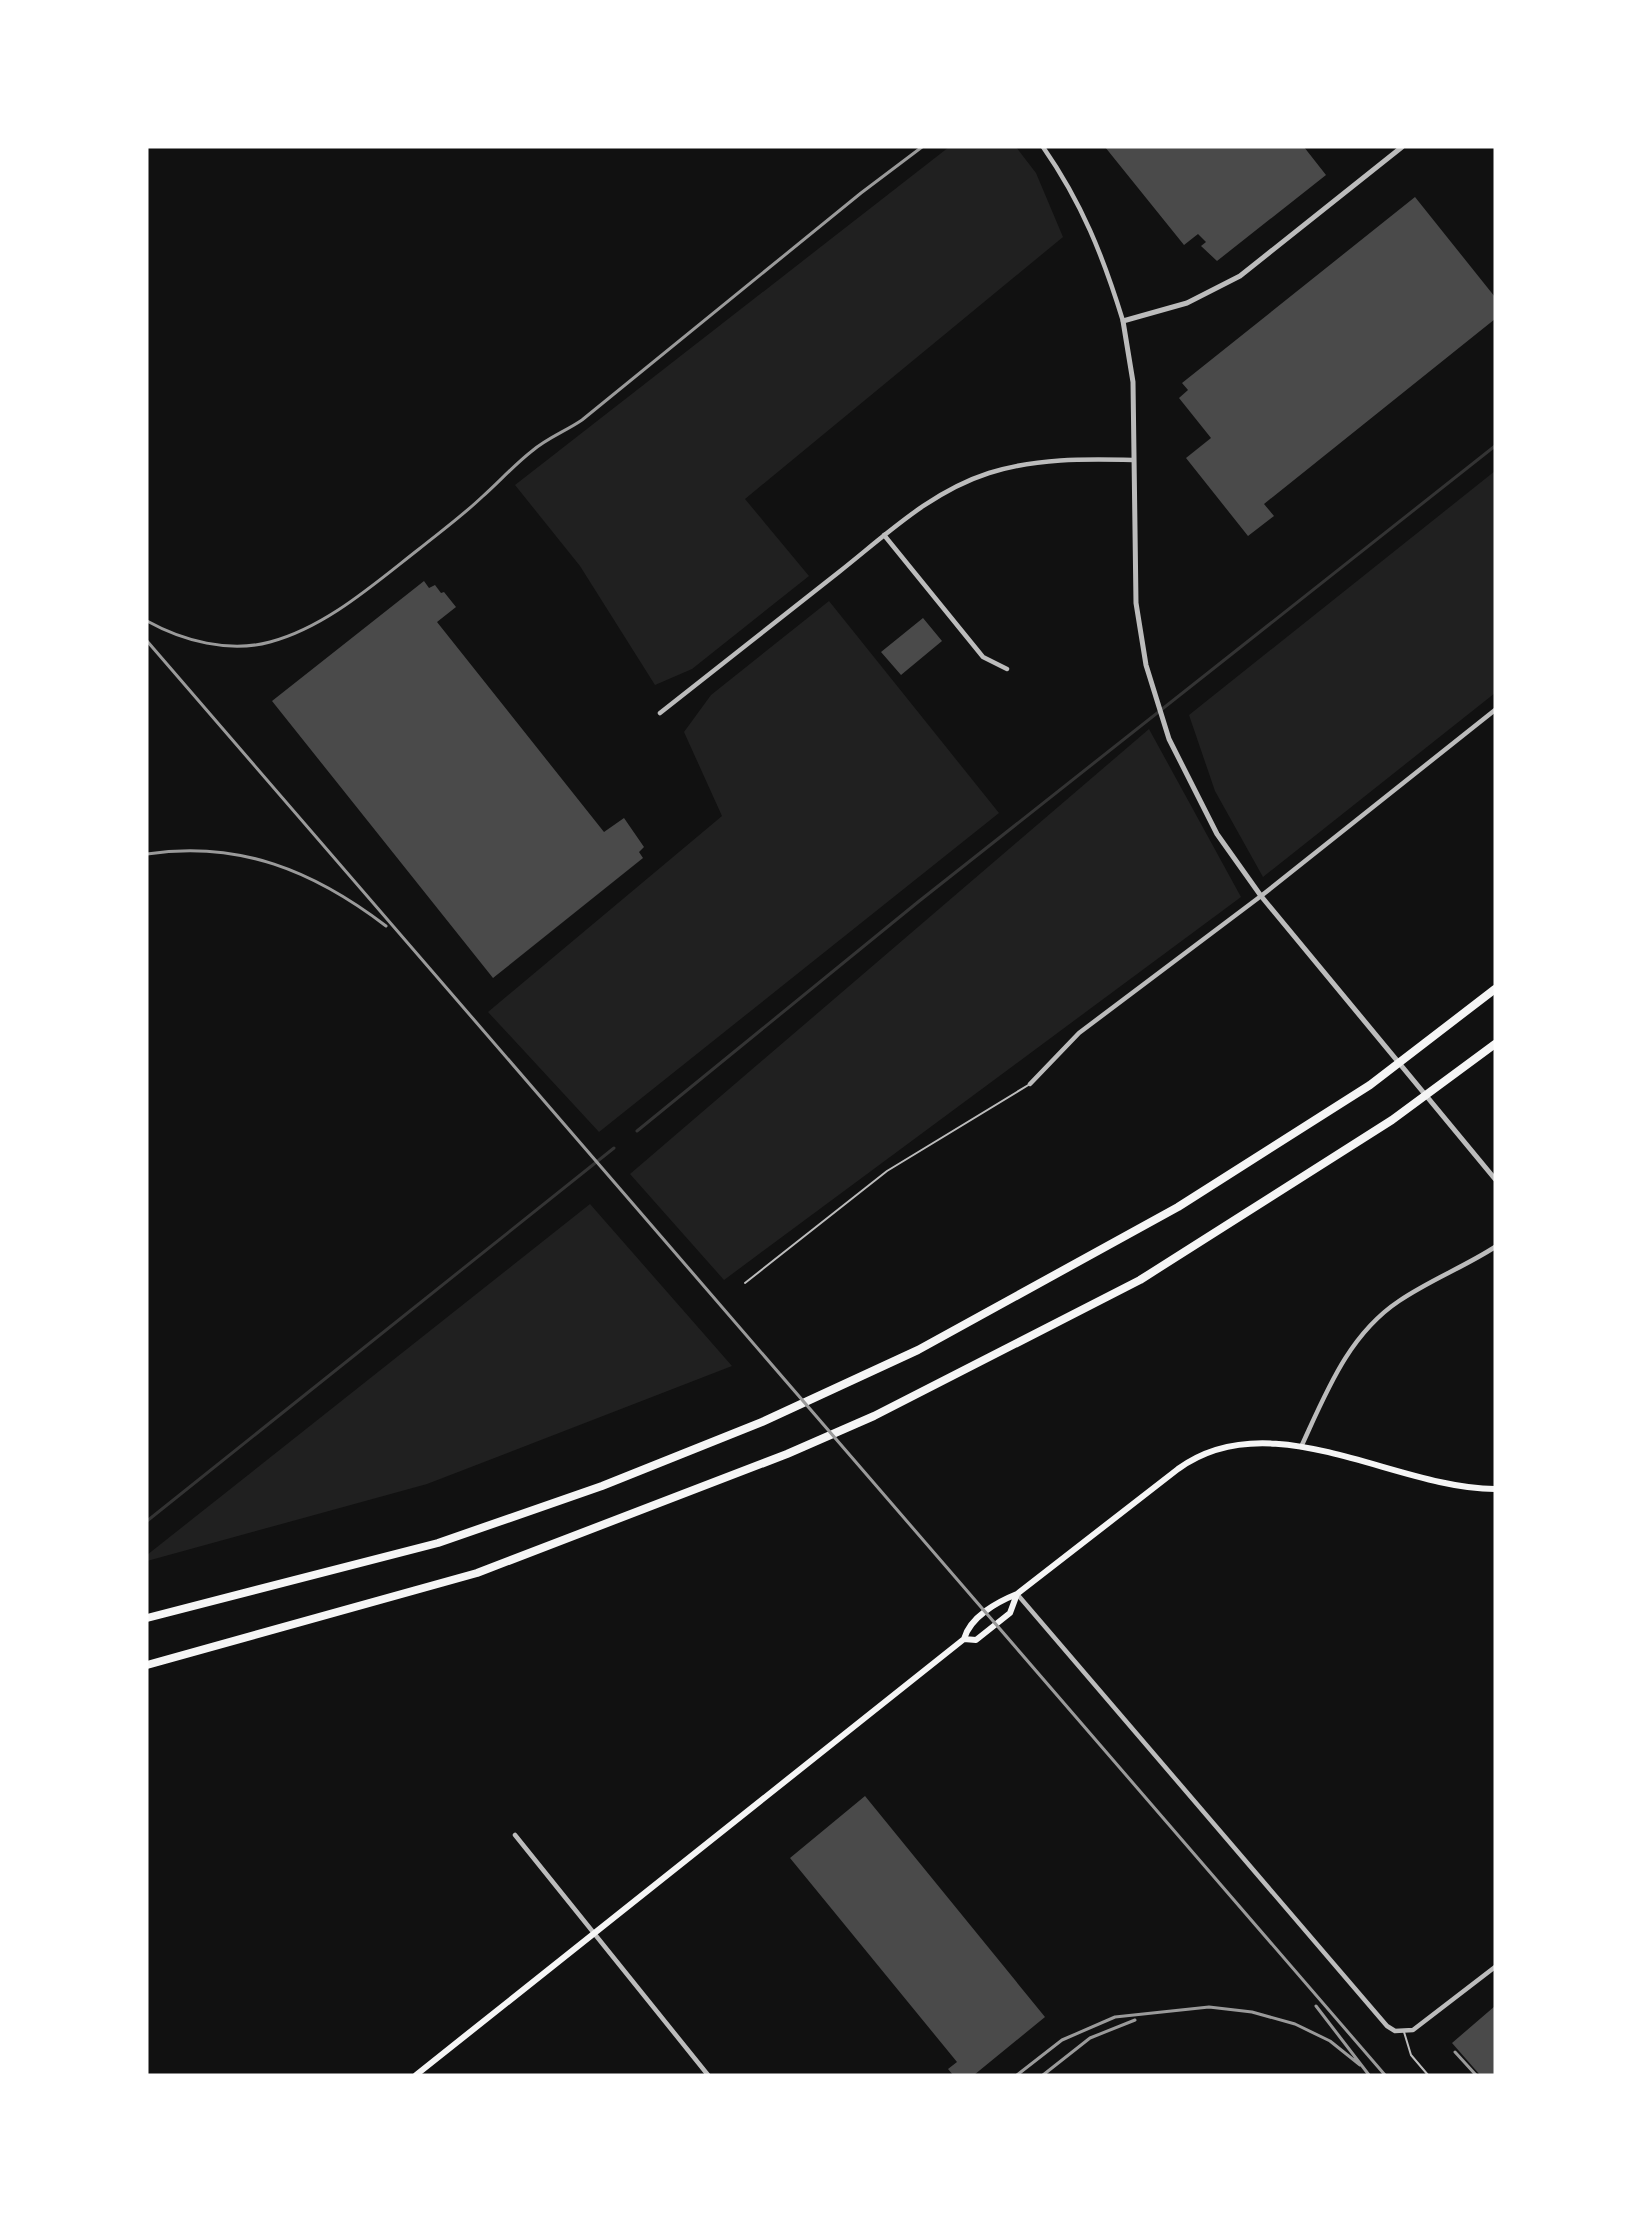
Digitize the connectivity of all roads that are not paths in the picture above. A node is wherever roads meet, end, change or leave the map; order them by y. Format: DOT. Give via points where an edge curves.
graph roads {
  1 [pos="1043,147"];
  2 [pos="1402,147"];
  3 [pos="1123,321"];
  4 [pos="1133,460"];
  5 [pos="884,535"];
  6 [pos="1007,669"];
  7 [pos="1495,710"];
  8 [pos="660,713"];
  9 [pos="1261,896"];
  10 [pos="1495,989"];
  11 [pos="1495,1044"];
  12 [pos="1030,1084"];
  13 [pos="1495,1179"];
  14 [pos="1495,1246"];
  15 [pos="745,1283"];
  16 [pos="1301,1447"];
  17 [pos="1495,1489"];
  18 [pos="1017,1594"];
  19 [pos="147,1618"];
  20 [pos="964,1639"];
  21 [pos="147,1665"];
  22 [pos="515,1834"];
  23 [pos="594,1933"];
  24 [pos="1495,1966"];
  25 [pos="1404,2031"];
  26 [pos="416,2075"];
  27 [pos="708,2075"];
  28 [pos="1428,2075"];
  1 -- 3 [label="street" via="1094,237"];
  2 -- 3 [label="street" via="1240,276 1187,303"];
  3 -- 4 [label="street" via="1133,382"];
  4 -- 5 [label="street" via="1048,460 988,473 934,498"];
  4 -- 9 [label="street" via="1136,603 1152,686 1169,739 1217,834"];
  5 -- 6 [label="street" via="983,657"];
  5 -- 8 [label="street"];
  7 -- 9 [label="street"];
  9 -- 12 [label="street" via="1079,1033"];
  9 -- 13 [label="street"];
  10 -- 19 [label="highway" via="1370,1084 1178,1207 918,1350 762,1422 602,1486 438,1543"];
  11 -- 21 [label="highway" via="1392,1120 1140,1280 874,1416 787,1454 477,1573"];
  12 -- 15 [label="lane" via="887,1171"];
  14 -- 16 [label="street" via="1400,1300 1363,1331 1342,1362"];
  16 -- 17 [label="main road" via="1455,1485"];
  16 -- 18 [label="main road" via="1236,1446 1197,1458"];
  18 -- 20 [label="main road" via="985,1612 967,1628"];
  18 -- 20 [label="main road" via="1010,1612 976,1640"];
  18 -- 25 [label="street" via="1387,2026"];
  20 -- 23 [label="main road"];
  22 -- 23 [label="street"];
  23 -- 26 [label="main road"];
  23 -- 27 [label="street"];
  24 -- 25 [label="street" via="1422,2025"];
  25 -- 28 [label="lane" via="1411,2055"];
}
